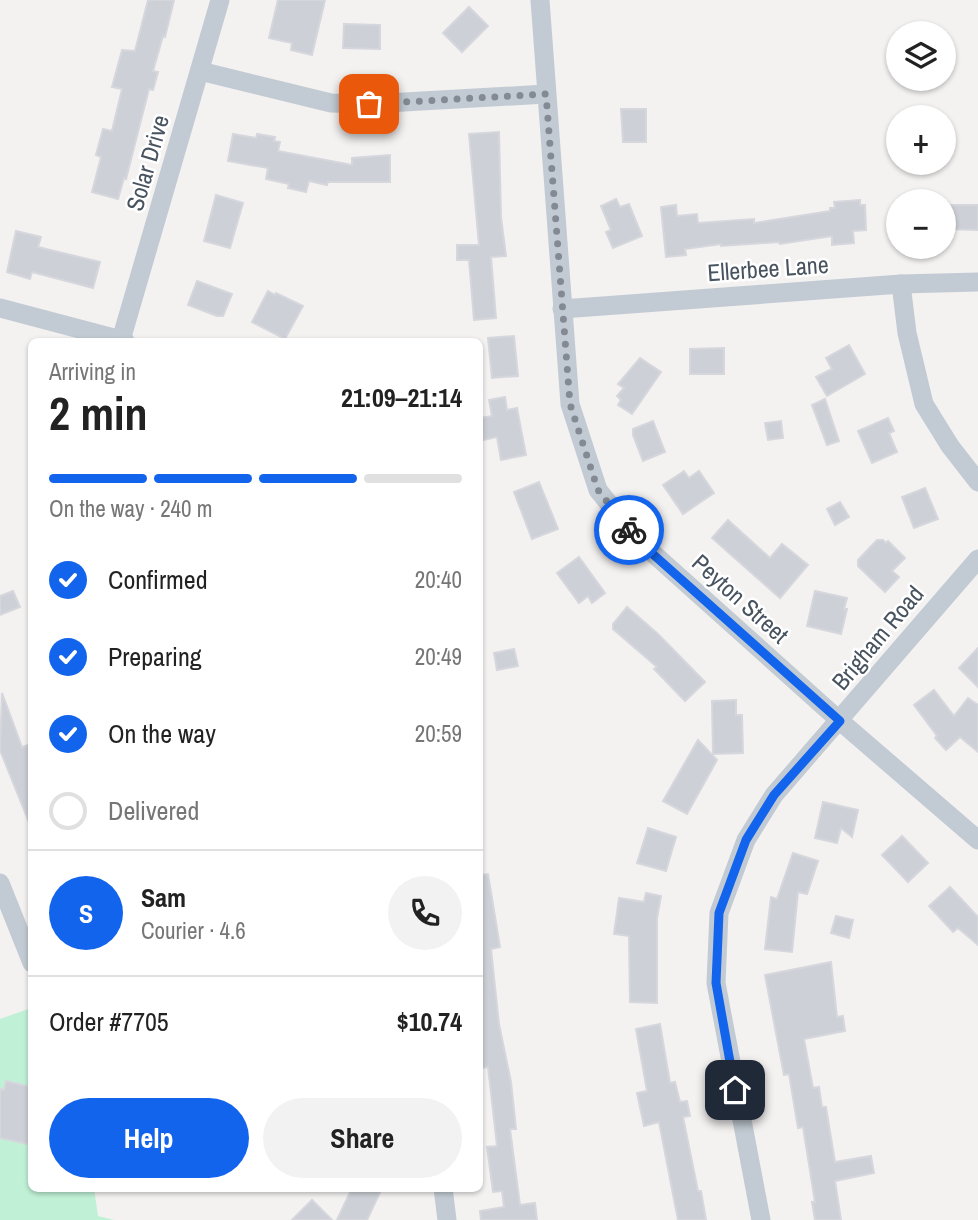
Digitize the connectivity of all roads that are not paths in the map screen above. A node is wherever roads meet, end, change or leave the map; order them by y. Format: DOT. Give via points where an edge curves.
graph roads {
  1 [pos="220,0"];
  2 [pos="540,0"];
  3 [pos="201,71"];
  4 [pos="546,94"];
  5 [pos="978,282"];
  6 [pos="901,284"];
  7 [pos="0,308"];
  8 [pos="562,309"];
  9 [pos="112,338"];
  10 [pos="124,338"];
  11 [pos="978,482"];
  12 [pos="978,559"];
  13 [pos="840,721"];
  14 [pos="978,840"];
  15 [pos="0,883"];
  16 [pos="28,953"];
  17 [pos="444,1192"];
  18 [pos="447,1220"];
  19 [pos="761,1220"];
  1 -- 3 [label="street, Solar Drive"];
  2 -- 4 [label="street, Peyton Street"];
  3 -- 4 [label="street" via="331,103"];
  3 -- 10 [label="street, Solar Drive"];
  4 -- 8 [label="street, Peyton Street"];
  5 -- 6 [label="street, Ellerbee Lane"];
  6 -- 8 [label="street, Ellerbee Lane"];
  6 -- 11 [label="street" via="924,404"];
  7 -- 9 [label="street"];
  8 -- 13 [label="street, Peyton Street" via="570,404 598,490 637,540"];
  12 -- 13 [label="street, Brigham Road"];
  13 -- 14 [label="street, Peyton Street"];
  13 -- 19 [label="street, Brigham Road" via="767,806 746,840 719,913 716,983"];
  15 -- 16 [label="street"];
  17 -- 18 [label="street"];
}
